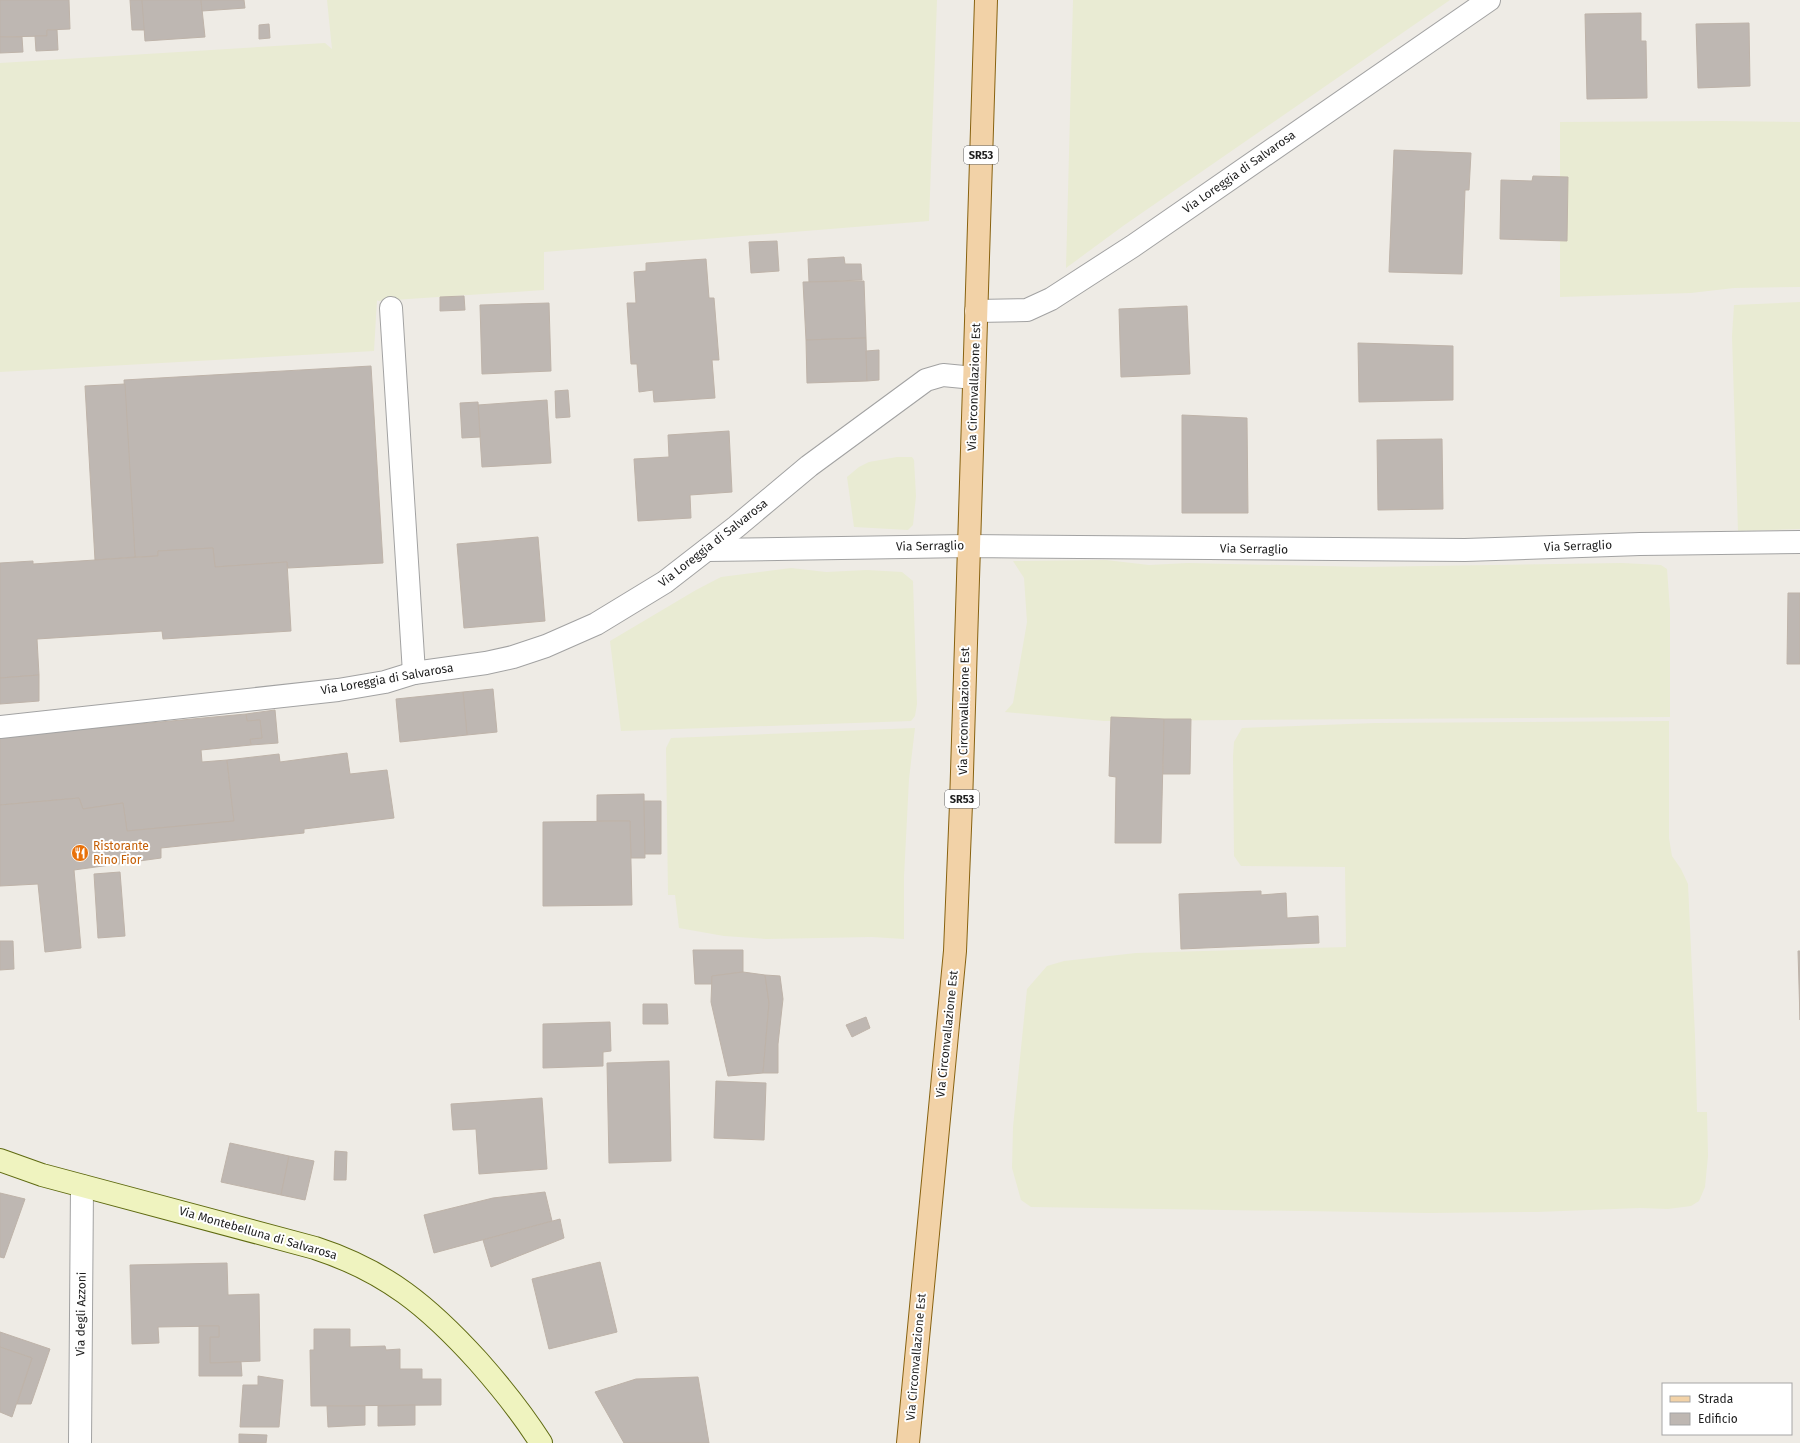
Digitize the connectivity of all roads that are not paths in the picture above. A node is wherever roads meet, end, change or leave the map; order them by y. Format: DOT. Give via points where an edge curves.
graph roads {
  1 [pos="986,0"];
  2 [pos="1489,0"];
  3 [pos="390,308"];
  4 [pos="976,310"];
  5 [pos="974,378"];
  6 [pos="1800,542"];
  7 [pos="968,546"];
  8 [pos="708,550"];
  9 [pos="414,672"];
  10 [pos="0,727"];
  11 [pos="0,1160"];
  12 [pos="82,1186"];
  13 [pos="80,1443"];
  14 [pos="541,1443"];
  15 [pos="908,1443"];
  1 -- 4 [label="main road, Via Circonvallazione Est / SR53"];
  2 -- 4 [label="street, Via Loreggia di Salvarosa" via="1133,246 1051,299 1020,311"];
  3 -- 9 [label="street"];
  4 -- 5 [label="main road, Via Circonvallazione Est / SR53"];
  5 -- 7 [label="main road, Via Circonvallazione Est / SR53"];
  5 -- 8 [label="street, Via Loreggia di Salvarosa" via="942,375 931,377 809,466"];
  6 -- 7 [label="street, Via Serraglio" via="1465,550"];
  7 -- 8 [label="street, Via Serraglio"];
  7 -- 15 [label="main road, Via Circonvallazione Est / SR53" via="962,804 955,951"];
  8 -- 9 [label="street, Via Loreggia di Salvarosa" via="665,582 596,624 546,646 486,663"];
  9 -- 10 [label="street, Via Loreggia di Salvarosa" via="385,682 338,690"];
  11 -- 12 [label="street, Via Montebelluna di Salvarosa"];
  12 -- 13 [label="street, Via degli Azzoni"];
  12 -- 14 [label="street, Via Montebelluna di Salvarosa" via="315,1248 364,1267 404,1291 440,1321 511,1400"];
}
